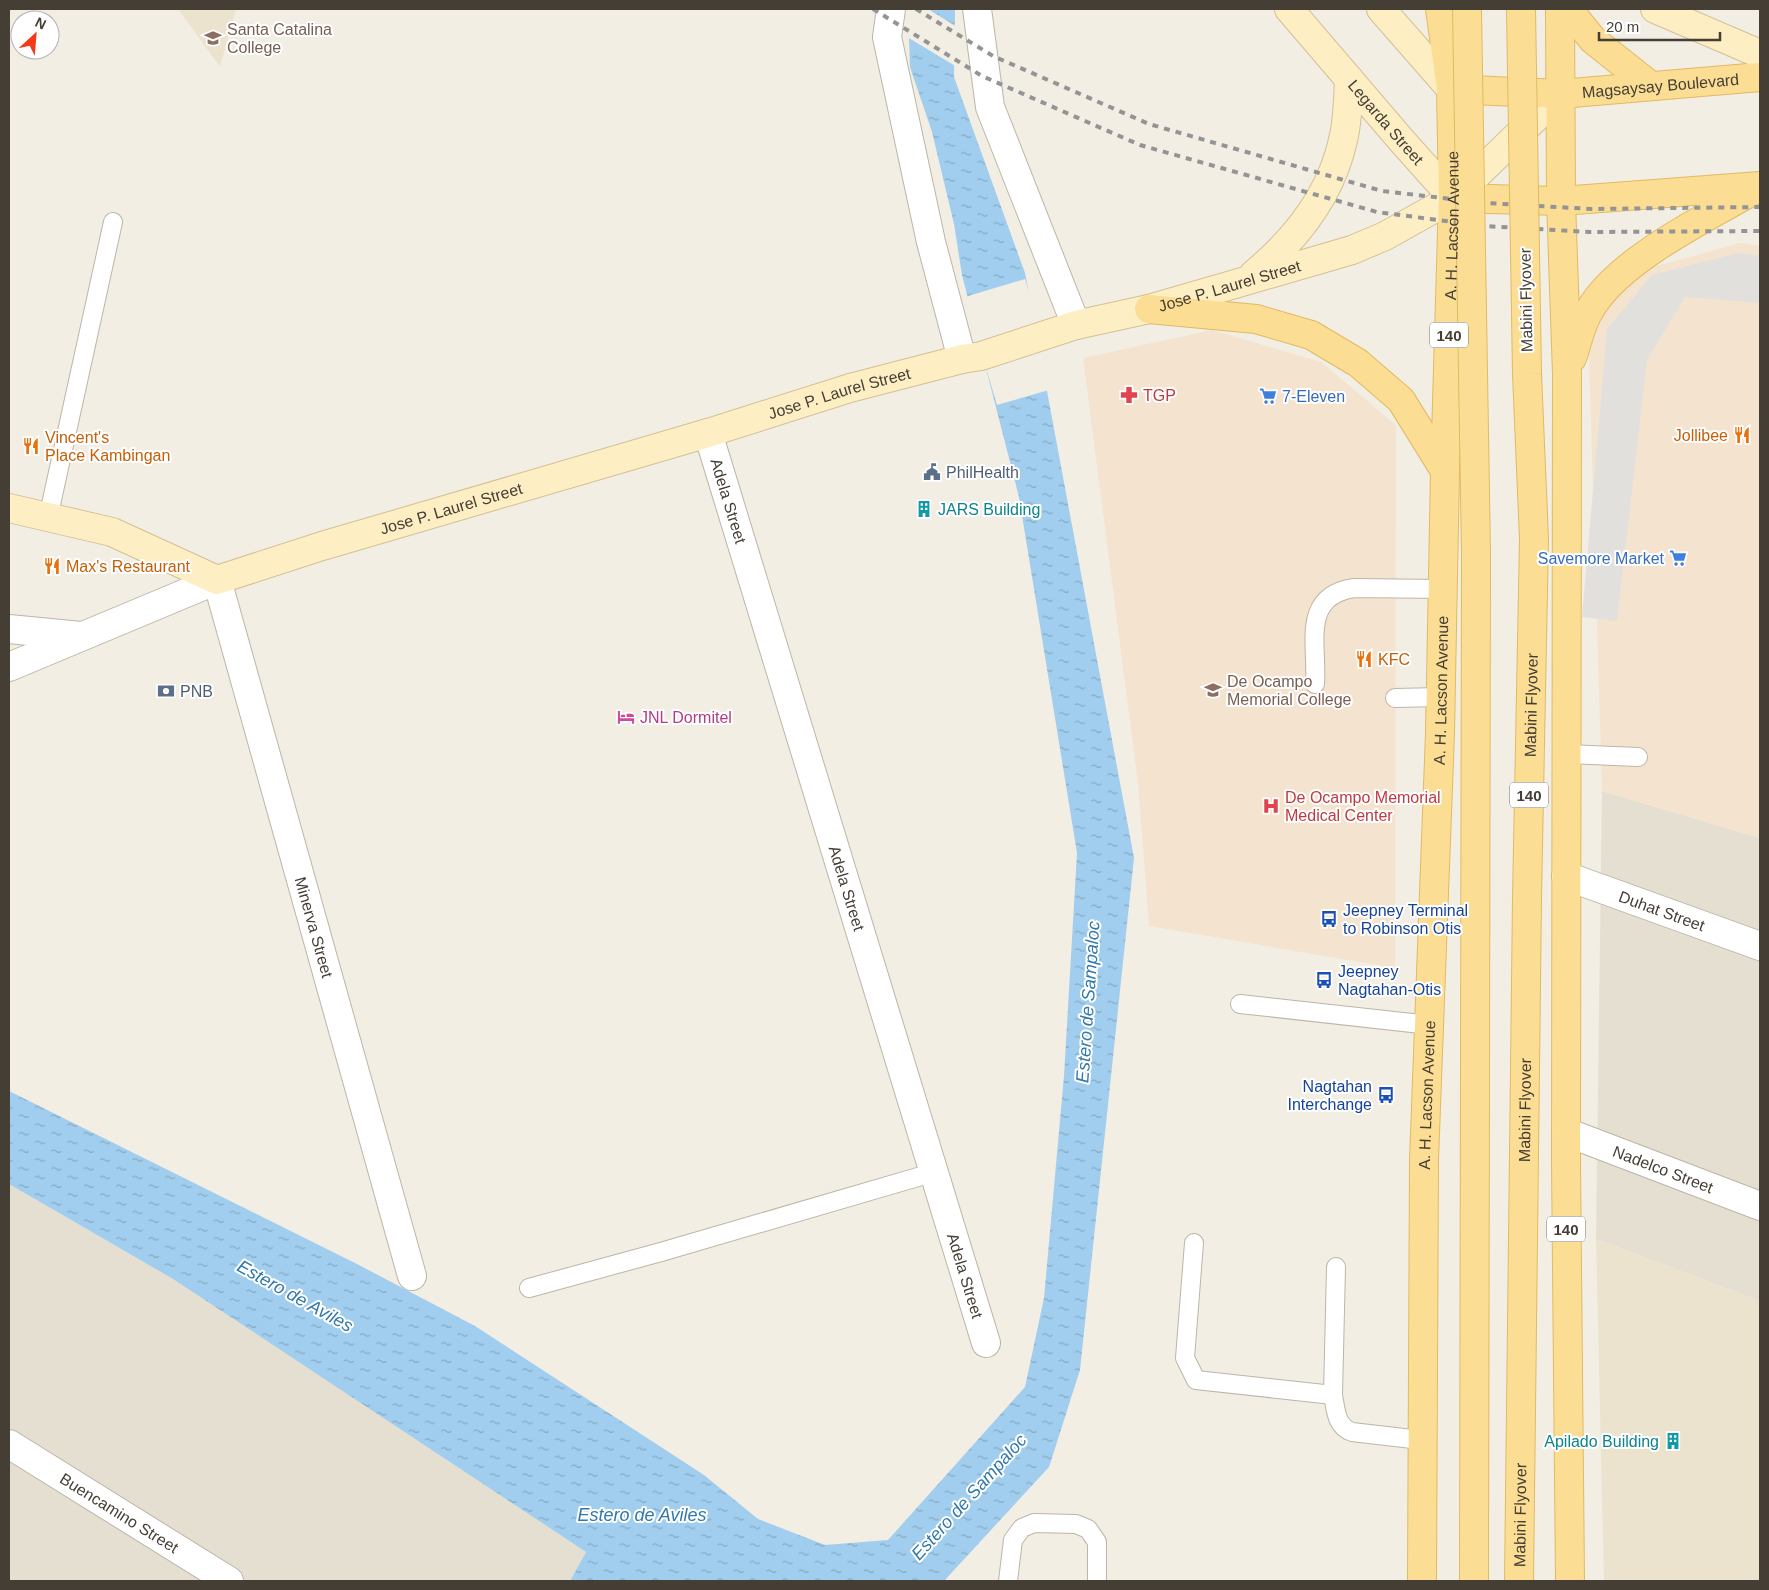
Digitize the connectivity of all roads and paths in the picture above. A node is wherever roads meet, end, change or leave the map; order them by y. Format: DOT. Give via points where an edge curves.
graph roads {
  1 [pos="892,9"];
  2 [pos="977,9"];
  3 [pos="1289,9"];
  4 [pos="1381,9"];
  5 [pos="1440,9"];
  6 [pos="1467,9"];
  7 [pos="1522,9"];
  8 [pos="1560,9"];
  9 [pos="1568,9"];
  10 [pos="1655,9"];
  11 [pos="1760,54"];
  12 [pos="1760,77"];
  13 [pos="1349,79"];
  14 [pos="1651,86"];
  15 [pos="1450,89"];
  16 [pos="1560,94"];
  17 [pos="1760,186"];
  18 [pos="1453,198"];
  19 [pos="1561,201"];
  20 [pos="113,222"];
  21 [pos="1247,280"];
  22 [pos="1148,309"];
  23 [pos="1076,325"];
  24 [pos="972,357"];
  25 [pos="1567,374"];
  26 [pos="708,433"];
  27 [pos="1445,471"];
  28 [pos="9,508"];
  29 [pos="48,518"];
  30 [pos="217,580"];
  31 [pos="1443,589"];
  32 [pos="9,629"];
  33 [pos="82,636"];
  34 [pos="9,667"];
  35 [pos="1315,684"];
  36 [pos="1441,697"];
  37 [pos="1395,698"];
  38 [pos="1567,754"];
  39 [pos="1638,757"];
  40 [pos="1566,876"];
  41 [pos="1760,946"];
  42 [pos="1240,1004"];
  43 [pos="1430,1025"];
  44 [pos="1566,1132"];
  45 [pos="935,1172"];
  46 [pos="1760,1206"];
  47 [pos="1194,1243"];
  48 [pos="1336,1267"];
  49 [pos="412,1276"];
  50 [pos="529,1288"];
  51 [pos="986,1343"];
  52 [pos="1333,1395"];
  53 [pos="1421,1440"];
  54 [pos="9,1444"];
  55 [pos="228,1581"];
  56 [pos="1008,1581"];
  57 [pos="1097,1581"];
  58 [pos="1422,1581"];
  59 [pos="1474,1581"];
  60 [pos="1519,1581"];
  61 [pos="1570,1581"];
  1 -- 24 [label="street" via="888,37 931,242"];
  2 -- 23 [label="street" via="990,107"];
  3 -- 13 [label="street, Legarda Street"];
  4 -- 15 [label="street"];
  5 -- 15 [label="main road, A. H. Lacson Avenue / 140"];
  6 -- 59 [label="main road, 140, bridge" via="1476,554"];
  7 -- 60 [label="main road, Mabini Flyover / 140, bridge" via="1527,364 1534,539 1526,898"];
  8 -- 16 [label="main road, 140"];
  9 -- 14 [label="main road" via="1593,40"];
  10 -- 11 [label="street"];
  12 -- 14 [label="main road, Magsaysay Boulevard"];
  13 -- 18 [label="street, Legarda Street"];
  13 -- 21 [label="street" via="1343,140 1324,192 1303,226 1277,255"];
  14 -- 16 [label="main road, Magsaysay Boulevard"];
  15 -- 16 [label="main road"];
  15 -- 18 [label="main road, A. H. Lacson Avenue / 140"];
  16 -- 18 [label="street, Jose P. Laurel Street"];
  16 -- 19 [label="main road, 140"];
  17 -- 19 [label="main road"];
  17 -- 25 [label="main road" via="1653,250 1606,287 1587,315"];
  18 -- 19 [label="main road"];
  18 -- 21 [label="street, Jose P. Laurel Street" via="1385,236 1352,250"];
  18 -- 27 [label="main road, A. H. Lacson Avenue / 140"];
  19 -- 25 [label="main road, 140"];
  20 -- 29 [label="lane"];
  21 -- 22 [label="street, Jose P. Laurel Street"];
  22 -- 23 [label="street, Jose P. Laurel Street"];
  22 -- 27 [label="main road" via="1256,319 1311,335 1358,363 1401,400"];
  23 -- 24 [label="street, Jose P. Laurel Street"];
  24 -- 26 [label="street, Jose P. Laurel Street" via="850,388"];
  25 -- 38 [label="main road, 140"];
  26 -- 30 [label="street, Jose P. Laurel Street"];
  26 -- 45 [label="street, Adela Street"];
  27 -- 31 [label="main road, A. H. Lacson Avenue / 140"];
  28 -- 29 [label="street"];
  29 -- 30 [label="street" via="112,532"];
  30 -- 33 [label="street, Jose P. Laurel Street"];
  30 -- 49 [label="street, Minerva Street"];
  31 -- 35 [label="lane" via="1354,588 1328,596 1318,610"];
  31 -- 36 [label="main road, A. H. Lacson Avenue / 140"];
  32 -- 33 [label="street, Jose P. Laurel Street"];
  33 -- 34 [label="street, Jose P. Laurel Street"];
  36 -- 37 [label="lane"];
  36 -- 43 [label="main road, A. H. Lacson Avenue / 140"];
  38 -- 39 [label="lane"];
  38 -- 40 [label="main road, 140"];
  40 -- 41 [label="street, Duhat Street"];
  40 -- 44 [label="main road, 140"];
  42 -- 43 [label="lane"];
  43 -- 53 [label="main road, A. H. Lacson Avenue / 140" via="1424,1160"];
  44 -- 46 [label="street, Nadelco Street"];
  44 -- 61 [label="main road, 140"];
  45 -- 50 [label="lane"];
  45 -- 51 [label="street, Adela Street"];
  47 -- 52 [label="lane" via="1185,1358 1196,1380"];
  48 -- 52 [label="lane"];
  52 -- 53 [label="lane" via="1339,1424 1344,1429"];
  53 -- 58 [label="main road, A. H. Lacson Avenue / 140"];
  54 -- 55 [label="street, Buencamino Street"];
  56 -- 57 [label="lane" via="1013,1540 1022,1528 1034,1523 1076,1524 1088,1529 1097,1542"];
}
